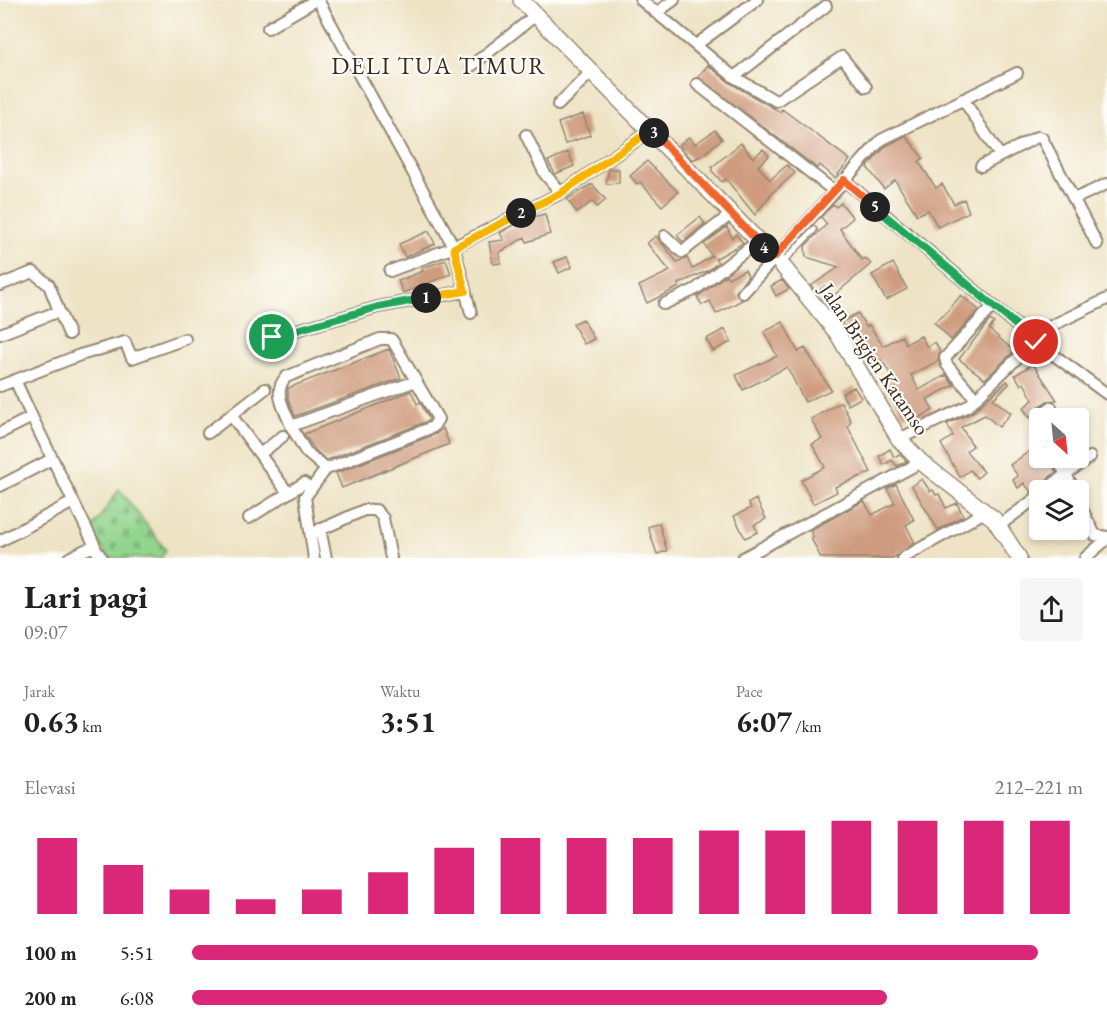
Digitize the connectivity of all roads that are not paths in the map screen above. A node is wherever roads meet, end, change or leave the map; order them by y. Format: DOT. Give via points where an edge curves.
graph roads {
  1 [pos="317,0"];
  2 [pos="521,0"];
  3 [pos="641,0"];
  4 [pos="674,0"];
  5 [pos="757,0"];
  6 [pos="826,6"];
  7 [pos="656,13"];
  8 [pos="536,15"];
  9 [pos="268,28"];
  10 [pos="696,45"];
  11 [pos="471,66"];
  12 [pos="592,71"];
  13 [pos="1017,73"];
  14 [pos="734,77"];
  15 [pos="697,84"];
  16 [pos="866,87"];
  17 [pos="963,99"];
  18 [pos="558,105"];
  19 [pos="651,130"];
  20 [pos="526,135"];
  21 [pos="1000,156"];
  22 [pos="981,166"];
  23 [pos="844,180"];
  24 [pos="1107,184"];
  25 [pos="834,190"];
  26 [pos="561,193"];
  27 [pos="1074,199"];
  28 [pos="730,214"];
  29 [pos="814,230"];
  30 [pos="665,236"];
  31 [pos="758,241"];
  32 [pos="1097,244"];
  33 [pos="454,248"];
  34 [pos="777,261"];
  35 [pos="390,272"];
  36 [pos="0,285"];
  37 [pos="465,291"];
  38 [pos="743,292"];
  39 [pos="1107,299"];
  40 [pos="664,304"];
  41 [pos="993,306"];
  42 [pos="59,311"];
  43 [pos="471,313"];
  44 [pos="266,320"];
  45 [pos="0,334"];
  46 [pos="69,334"];
  47 [pos="185,339"];
  48 [pos="1036,342"];
  49 [pos="15,380"];
  50 [pos="416,381"];
  51 [pos="0,386"];
  52 [pos="265,389"];
  53 [pos="1107,394"];
  54 [pos="976,399"];
  55 [pos="231,415"];
  56 [pos="32,417"];
  57 [pos="291,426"];
  58 [pos="0,433"];
  59 [pos="208,433"];
  60 [pos="283,436"];
  61 [pos="898,439"];
  62 [pos="260,454"];
  63 [pos="1090,457"];
  64 [pos="52,459"];
  65 [pos="921,462"];
  66 [pos="1062,468"];
  67 [pos="326,470"];
  68 [pos="1066,474"];
  69 [pos="1058,480"];
  70 [pos="1069,480"];
  71 [pos="314,484"];
  72 [pos="0,486"];
  73 [pos="288,493"];
  74 [pos="73,501"];
  75 [pos="1029,503"];
  76 [pos="985,512"];
  77 [pos="249,518"];
  78 [pos="1089,523"];
  79 [pos="1000,525"];
  80 [pos="315,532"];
  81 [pos="1107,538"];
  82 [pos="0,541"];
  83 [pos="95,546"];
  84 [pos="69,558"];
  85 [pos="102,558"];
  86 [pos="314,558"];
  87 [pos="326,558"];
  88 [pos="391,558"];
  89 [pos="743,558"];
  90 [pos="903,558"];
  91 [pos="1018,558"];
  92 [pos="1085,558"];
  1 -- 9 [label="street"];
  1 -- 33 [label="street"];
  2 -- 8 [label="main road, Jalan Brigjen Katamso"];
  3 -- 7 [label="street"];
  4 -- 7 [label="street"];
  5 -- 10 [label="street"];
  6 -- 14 [label="street"];
  7 -- 10 [label="street"];
  8 -- 11 [label="street"];
  8 -- 12 [label="main road, Jalan Brigjen Katamso"];
  10 -- 14 [label="street"];
  12 -- 18 [label="street"];
  12 -- 19 [label="main road, Jalan Brigjen Katamso"];
  13 -- 17 [label="street"];
  14 -- 16 [label="street" via="776,101 842,57"];
  15 -- 25 [label="street"];
  17 -- 21 [label="street"];
  17 -- 23 [label="street" via="888,134"];
  19 -- 26 [label="street"];
  19 -- 28 [label="main road, Jalan Brigjen Katamso"];
  20 -- 26 [label="street" via="545,174"];
  21 -- 22 [label="street"];
  21 -- 27 [label="street" via="1041,137"];
  23 -- 25 [label="street"];
  23 -- 41 [label="street"];
  24 -- 27 [label="street"];
  25 -- 34 [label="street"];
  26 -- 33 [label="street"];
  27 -- 32 [label="street"];
  28 -- 30 [label="street" via="682,252"];
  28 -- 31 [label="main road, Jalan Brigjen Katamso"];
  29 -- 34 [label="lane"];
  31 -- 34 [label="main road, Jalan Brigjen Katamso"];
  31 -- 40 [label="street" via="696,289"];
  33 -- 35 [label="street"];
  33 -- 37 [label="street"];
  34 -- 38 [label="street"];
  34 -- 61 [label="main road, Jalan Brigjen Katamso" via="837,333"];
  36 -- 42 [label="street" via="33,272 49,285"];
  37 -- 43 [label="street"];
  37 -- 44 [label="street" via="378,307 272,337"];
  39 -- 48 [label="street" via="1053,325"];
  41 -- 48 [label="street"];
  41 -- 54 [label="street" via="945,358"];
  42 -- 45 [label="street"];
  42 -- 46 [label="street"];
  47 -- 51 [label="street" via="132,358 125,342"];
  48 -- 53 [label="street"];
  48 -- 54 [label="street"];
  49 -- 56 [label="street"];
  50 -- 57 [label="street"];
  50 -- 57 [label="street" via="391,339 380,339 286,377 278,392"];
  50 -- 67 [label="street" via="434,411 437,424"];
  52 -- 55 [label="street"];
  54 -- 61 [label="street"];
  55 -- 59 [label="street"];
  55 -- 62 [label="street"];
  56 -- 58 [label="street"];
  56 -- 64 [label="street"];
  57 -- 67 [label="street" via="306,452"];
  60 -- 62 [label="street"];
  61 -- 65 [label="main road, Jalan Brigjen Katamso"];
  62 -- 73 [label="street"];
  63 -- 68 [label="street"];
  64 -- 72 [label="street"];
  64 -- 74 [label="street"];
  65 -- 76 [label="main road, Jalan Brigjen Katamso"];
  65 -- 89 [label="street"];
  66 -- 68 [label="street"];
  67 -- 71 [label="street"];
  68 -- 69 [label="street"];
  68 -- 70 [label="street"];
  71 -- 73 [label="street" via="304,483"];
  71 -- 80 [label="street" via="305,497"];
  73 -- 77 [label="street"];
  74 -- 82 [label="street"];
  74 -- 83 [label="street"];
  75 -- 79 [label="street"];
  76 -- 79 [label="main road, Jalan Brigjen Katamso"];
  76 -- 90 [label="street"];
  78 -- 81 [label="street" via="1095,535"];
  79 -- 91 [label="main road, Jalan Brigjen Katamso"];
  80 -- 86 [label="street"];
  80 -- 87 [label="street"];
  80 -- 88 [label="street" via="364,510 376,510 383,518"];
  81 -- 92 [label="street"];
  83 -- 84 [label="street"];
  83 -- 85 [label="street"];
}
